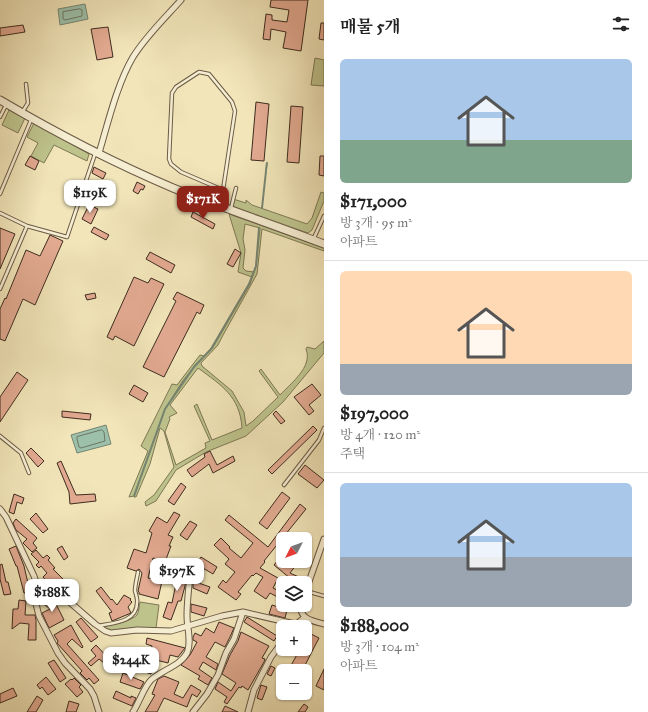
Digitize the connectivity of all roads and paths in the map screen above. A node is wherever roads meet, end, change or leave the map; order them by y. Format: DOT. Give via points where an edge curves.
graph roads {
  1 [pos="181,0"];
  2 [pos="26,84"];
  3 [pos="3,102"];
  4 [pos="22,113"];
  5 [pos="0,117"];
  6 [pos="32,119"];
  7 [pos="98,152"];
  8 [pos="236,188"];
  9 [pos="223,190"];
  10 [pos="0,194"];
  11 [pos="220,206"];
  12 [pos="230,210"];
  13 [pos="0,213"];
  14 [pos="324,216"];
  15 [pos="27,226"];
  16 [pos="313,240"];
  17 [pos="324,244"];
  18 [pos="0,289"];
  19 [pos="324,428"];
  20 [pos="0,436"];
  21 [pos="29,473"];
  22 [pos="284,485"];
  23 [pos="0,509"];
  24 [pos="324,539"];
  25 [pos="191,568"];
  26 [pos="138,572"];
  27 [pos="311,576"];
  28 [pos="37,585"];
  29 [pos="312,593"];
  30 [pos="324,596"];
  31 [pos="243,612"];
  32 [pos="301,612"];
  33 [pos="304,618"];
  34 [pos="302,620"];
  35 [pos="276,621"];
  36 [pos="324,624"];
  37 [pos="187,625"];
  38 [pos="98,626"];
  39 [pos="276,650"];
  40 [pos="99,712"];
  41 [pos="133,712"];
  42 [pos="192,712"];
  43 [pos="248,712"];
  1 -- 7 [label="street" via="133,58"];
  2 -- 4 [label="lane" via="28,103"];
  3 -- 4 [label="street"];
  3 -- 5 [label="lane"];
  4 -- 6 [label="street"];
  6 -- 7 [label="street"];
  6 -- 10 [label="lane"];
  7 -- 11 [label="street" via="137,172"];
  7 -- 15 [label="lane" via="67,237"];
  8 -- 12 [label="lane"];
  9 -- 9 [label="lane" via="234,106 208,74 199,72 176,87 172,93 169,159 181,172"];
  9 -- 11 [label="lane"];
  11 -- 12 [label="street"];
  12 -- 16 [label="street"];
  13 -- 15 [label="lane"];
  14 -- 16 [label="lane"];
  15 -- 18 [label="lane"];
  16 -- 17 [label="street"];
  19 -- 22 [label="lane" via="319,440"];
  20 -- 21 [label="lane" via="21,452"];
  23 -- 28 [label="street"];
  24 -- 27 [label="street"];
  25 -- 37 [label="street"];
  26 -- 38 [label="lane" via="135,591 137,605 132,617"];
  28 -- 38 [label="street" via="65,598"];
  28 -- 40 [label="street" via="37,609 50,637 65,663 90,689"];
  29 -- 30 [label="lane"];
  31 -- 35 [label="street"];
  31 -- 37 [label="street"];
  31 -- 42 [label="street" via="218,675"];
  32 -- 33 [label="street"];
  33 -- 34 [label="street"];
  33 -- 36 [label="street"];
  37 -- 38 [label="street" via="171,631 111,632"];
  37 -- 41 [label="street" via="189,648 186,654 150,682"];
  39 -- 43 [label="street" via="254,690"];
}
